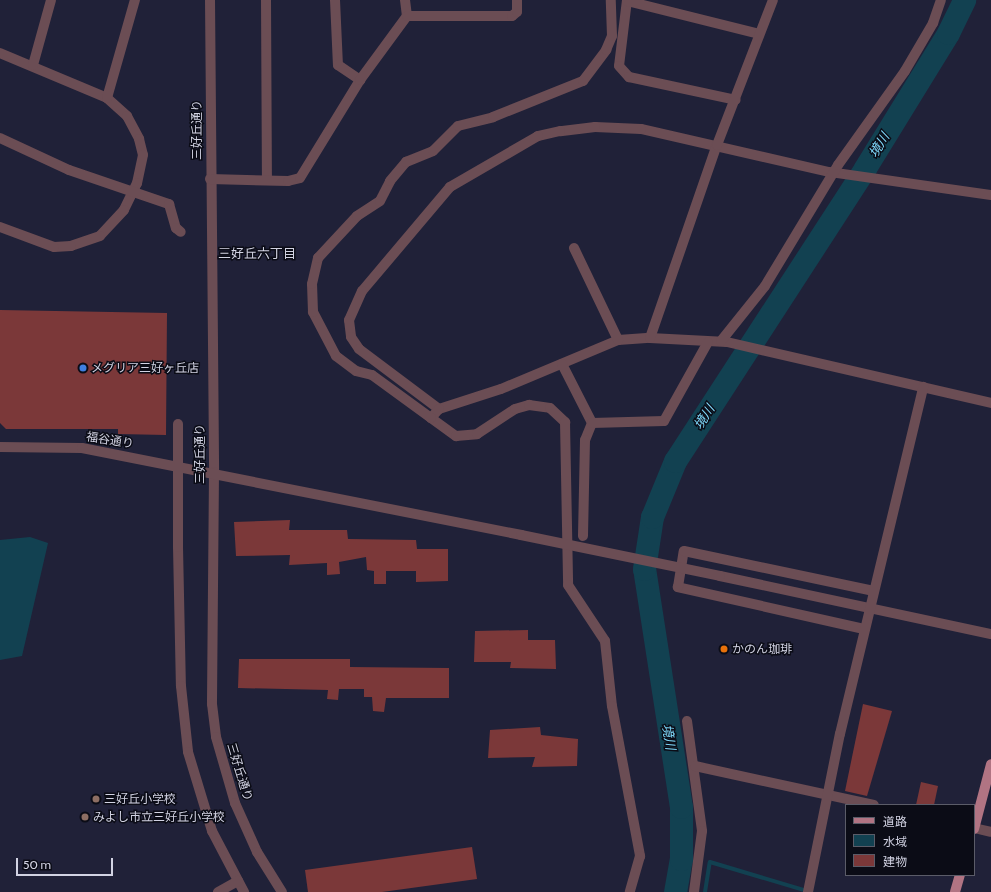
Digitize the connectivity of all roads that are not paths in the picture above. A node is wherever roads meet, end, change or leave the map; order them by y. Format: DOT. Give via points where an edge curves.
graph roads {
  1 [pos="51,0"];
  2 [pos="135,0"];
  3 [pos="210,0"];
  4 [pos="266,0"];
  5 [pos="335,0"];
  6 [pos="405,0"];
  7 [pos="517,0"];
  8 [pos="611,0"];
  9 [pos="773,0"];
  10 [pos="942,0"];
  11 [pos="627,1"];
  12 [pos="407,16"];
  13 [pos="759,34"];
  14 [pos="0,53"];
  15 [pos="33,65"];
  16 [pos="360,80"];
  17 [pos="107,98"];
  18 [pos="736,100"];
  19 [pos="0,138"];
  20 [pos="717,146"];
  21 [pos="833,172"];
  22 [pos="210,179"];
  23 [pos="266,179"];
  24 [pos="132,194"];
  25 [pos="991,195"];
  26 [pos="0,227"];
  27 [pos="181,232"];
  28 [pos="574,248"];
  29 [pos="650,338"];
  30 [pos="618,340"];
  31 [pos="724,341"];
  32 [pos="708,342"];
  33 [pos="562,364"];
  34 [pos="923,387"];
  35 [pos="991,402"];
  36 [pos="439,409"];
  37 [pos="431,418"];
  38 [pos="592,422"];
  39 [pos="178,424"];
  40 [pos="0,448"];
  41 [pos="214,472"];
  42 [pos="583,536"];
  43 [pos="874,591"];
  44 [pos="870,609"];
  45 [pos="864,629"];
  46 [pos="991,634"];
  47 [pos="687,721"];
  48 [pos="991,764"];
  49 [pos="695,766"];
  50 [pos="829,795"];
  51 [pos="870,804"];
  52 [pos="975,825"];
  53 [pos="975,829"];
  54 [pos="991,832"];
  55 [pos="960,876"];
  56 [pos="238,881"];
  57 [pos="218,892"];
  58 [pos="244,892"];
  59 [pos="282,892"];
  60 [pos="630,892"];
  61 [pos="694,892"];
  62 [pos="808,892"];
  63 [pos="955,892"];
  1 -- 15 [label="street"];
  2 -- 17 [label="street"];
  3 -- 22 [label="street, 三好丘通り"];
  4 -- 23 [label="street"];
  5 -- 16 [label="street" via="338,65"];
  6 -- 12 [label="street"];
  7 -- 12 [label="street" via="517,12 512,16"];
  8 -- 37 [label="street" via="612,36 583,81 493,117 458,126 433,151 406,162 390,181 380,201 357,216 318,258 312,284 313,312 336,356 356,370 372,375"];
  9 -- 13 [label="street"];
  10 -- 21 [label="street" via="933,23 905,71"];
  11 -- 13 [label="street"];
  11 -- 18 [label="street" via="619,66 629,77"];
  12 -- 16 [label="street"];
  13 -- 18 [label="street"];
  14 -- 15 [label="street"];
  15 -- 17 [label="street"];
  16 -- 23 [label="street" via="300,178 288,181"];
  17 -- 24 [label="street" via="128,116 140,139 141,171"];
  18 -- 20 [label="street"];
  19 -- 24 [label="street"];
  20 -- 21 [label="street"];
  20 -- 29 [label="street"];
  20 -- 36 [label="street" via="641,129 595,127 560,131 538,136 468,175 436,200 399,251 362,291 349,320 351,337 359,349"];
  21 -- 25 [label="street"];
  21 -- 31 [label="street" via="765,286"];
  22 -- 23 [label="street"];
  22 -- 41 [label="street, 三好丘通り"];
  24 -- 26 [label="street" via="113,225 84,243 54,247"];
  24 -- 27 [label="street" via="169,204 176,228"];
  28 -- 30 [label="street"];
  29 -- 30 [label="street"];
  29 -- 32 [label="street"];
  30 -- 33 [label="street"];
  31 -- 32 [label="street"];
  31 -- 34 [label="street"];
  32 -- 38 [label="street" via="664,421"];
  33 -- 36 [label="street" via="501,389"];
  33 -- 38 [label="street"];
  34 -- 35 [label="street"];
  34 -- 43 [label="street"];
  36 -- 37 [label="street"];
  37 -- 60 [label="street" via="447,431 467,436 529,405 550,408 565,422 568,585 606,641 612,706 640,856"];
  38 -- 42 [label="street" via="585,440"];
  39 -- 56 [label="street, bridge" via="181,686 188,752 212,831"];
  40 -- 41 [label="street, 福谷通り" via="82,448"];
  41 -- 44 [label="street, 福谷通り, bridge"];
  41 -- 59 [label="street, 三好丘通り" via="211,681 216,736 235,803 257,852"];
  43 -- 44 [label="street"];
  43 -- 45 [label="street" via="684,551 678,588"];
  44 -- 45 [label="street"];
  44 -- 46 [label="street, 福谷通り"];
  45 -- 50 [label="street"];
  47 -- 49 [label="street"];
  48 -- 52 [label="main road"];
  49 -- 50 [label="street"];
  49 -- 61 [label="street" via="702,831"];
  50 -- 51 [label="street"];
  50 -- 62 [label="street"];
  53 -- 54 [label="street"];
  55 -- 63 [label="main road"];
  56 -- 57 [label="street"];
  56 -- 58 [label="street"];
}
